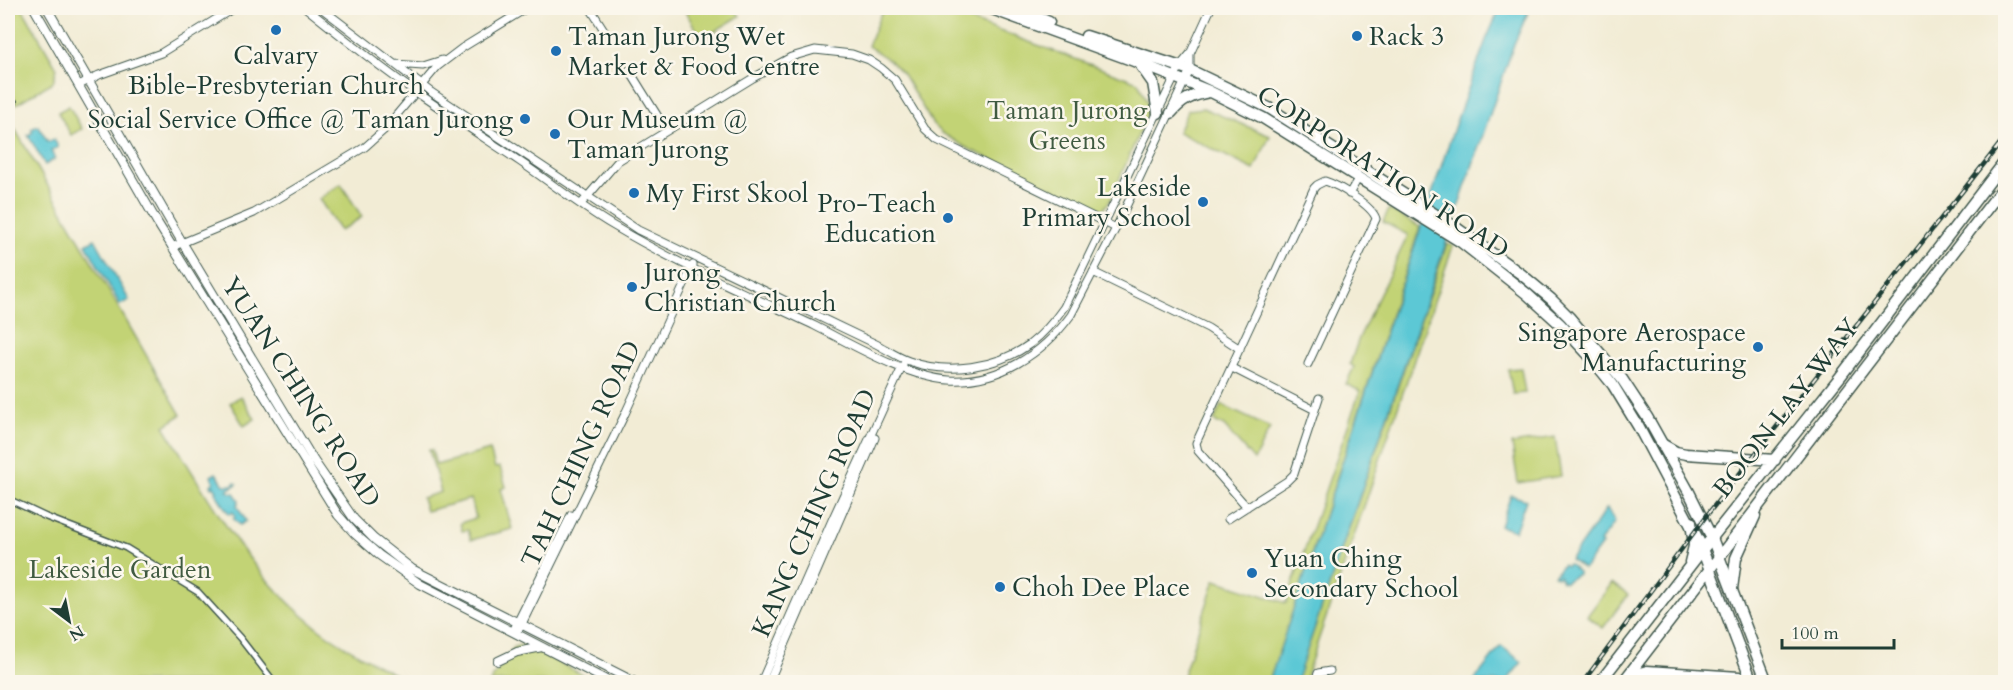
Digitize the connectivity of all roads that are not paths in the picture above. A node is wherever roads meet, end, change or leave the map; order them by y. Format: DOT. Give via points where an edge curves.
graph roads {
  1 [pos="34,8"];
  2 [pos="47,8"];
  3 [pos="234,8"];
  4 [pos="306,8"];
  5 [pos="321,8"];
  6 [pos="527,8"];
  7 [pos="590,8"];
  8 [pos="989,8"];
  9 [pos="1013,8"];
  10 [pos="1211,8"];
  11 [pos="604,30"];
  12 [pos="446,59"];
  13 [pos="1134,61"];
  14 [pos="395,64"];
  15 [pos="1185,68"];
  16 [pos="629,70"];
  17 [pos="88,80"];
  18 [pos="1179,80"];
  19 [pos="79,85"];
  20 [pos="422,86"];
  21 [pos="1209,92"];
  22 [pos="417,93"];
  23 [pos="14,102"];
  24 [pos="1158,113"];
  25 [pos="1171,113"];
  26 [pos="8,115"];
  27 [pos="667,131"];
  28 [pos="1312,142"];
  29 [pos="2006,160"];
  30 [pos="1362,178"];
  31 [pos="2006,184"];
  32 [pos="588,195"];
  33 [pos="1352,196"];
  34 [pos="581,204"];
  35 [pos="1425,214"];
  36 [pos="1105,223"];
  37 [pos="1116,228"];
  38 [pos="1456,233"];
  39 [pos="182,242"];
  40 [pos="172,247"];
  41 [pos="694,258"];
  42 [pos="690,267"];
  43 [pos="1093,272"];
  44 [pos="241,339"];
  45 [pos="232,345"];
  46 [pos="1240,348"];
  47 [pos="905,364"];
  48 [pos="1308,364"];
  49 [pos="1232,368"];
  50 [pos="1319,398"];
  51 [pos="1316,410"];
  52 [pos="1662,444"];
  53 [pos="1775,460"];
  54 [pos="8,499"];
  55 [pos="844,501"];
  56 [pos="1247,507"];
  57 [pos="1758,507"];
  58 [pos="1228,519"];
  59 [pos="1690,522"];
  60 [pos="1712,538"];
  61 [pos="1703,549"];
  62 [pos="1719,556"];
  63 [pos="1710,568"];
  64 [pos="1686,571"];
  65 [pos="1732,589"];
  66 [pos="520,623"];
  67 [pos="515,632"];
  68 [pos="543,647"];
  69 [pos="498,661"];
  70 [pos="1330,671"];
  71 [pos="1625,680"];
  72 [pos="274,682"];
  73 [pos="610,682"];
  74 [pos="635,682"];
  75 [pos="761,682"];
  76 [pos="769,682"];
  77 [pos="1315,682"];
  78 [pos="1600,682"];
  79 [pos="1751,682"];
  80 [pos="1767,682"];
  1 -- 19 [label="street, YUAN CHING ROAD"];
  2 -- 17 [label="street, YUAN CHING ROAD"];
  3 -- 17 [label="street" via="161,53"];
  4 -- 22 [label="street"];
  5 -- 14 [label="street"];
  6 -- 12 [label="street"];
  7 -- 11 [label="street"];
  8 -- 13 [label="main road, CORPORATION ROAD"];
  9 -- 15 [label="main road, CORPORATION ROAD"];
  10 -- 15 [label="street"];
  12 -- 14 [label="street" via="423,66"];
  12 -- 20 [label="street"];
  13 -- 18 [label="main road, CORPORATION ROAD"];
  13 -- 24 [label="main road" via="1154,83"];
  14 -- 20 [label="street"];
  15 -- 18 [label="street"];
  15 -- 18 [label="street"];
  15 -- 28 [label="main road, CORPORATION ROAD" via="1269,108"];
  16 -- 27 [label="street"];
  17 -- 19 [label="street"];
  17 -- 39 [label="street, YUAN CHING ROAD"];
  18 -- 21 [label="main road, CORPORATION ROAD"];
  18 -- 24 [label="street"];
  18 -- 25 [label="street"];
  19 -- 40 [label="street, YUAN CHING ROAD"];
  20 -- 22 [label="street"];
  20 -- 32 [label="street"];
  21 -- 25 [label="main road" via="1191,95"];
  21 -- 28 [label="main road, CORPORATION ROAD"];
  22 -- 34 [label="street"];
  22 -- 39 [label="street" via="365,147 254,213"];
  23 -- 26 [label="street"];
  24 -- 36 [label="street"];
  25 -- 37 [label="street"];
  27 -- 32 [label="street" via="618,161"];
  27 -- 36 [label="street" via="791,57 815,50 852,54 869,60 895,80 925,129 938,140"];
  28 -- 30 [label="main road, CORPORATION ROAD"];
  28 -- 35 [label="main road, CORPORATION ROAD"];
  29 -- 53 [label="main road, BOON LAY WAY"];
  30 -- 33 [label="street"];
  30 -- 35 [label="main road, CORPORATION ROAD"];
  31 -- 57 [label="main road, BOON LAY WAY"];
  32 -- 34 [label="street"];
  32 -- 41 [label="street" via="638,230"];
  33 -- 46 [label="street" via="1329,182 1317,185"];
  33 -- 48 [label="street" via="1372,210 1376,219"];
  34 -- 42 [label="street" via="611,225"];
  35 -- 38 [label="main road, CORPORATION ROAD"];
  36 -- 37 [label="street"];
  36 -- 47 [label="street" via="1065,307 1030,344 1010,356 974,366"];
  37 -- 43 [label="street"];
  38 -- 52 [label="main road, CORPORATION ROAD" via="1521,274 1569,316 1622,379"];
  38 -- 59 [label="main road, CORPORATION ROAD" via="1560,324 1613,385"];
  39 -- 40 [label="street"];
  39 -- 44 [label="street, YUAN CHING ROAD"];
  40 -- 45 [label="street, YUAN CHING ROAD"];
  41 -- 42 [label="street, TAH CHING ROAD"];
  41 -- 47 [label="street" via="876,344"];
  42 -- 47 [label="street"];
  42 -- 66 [label="street, TAH CHING ROAD" via="624,416"];
  43 -- 46 [label="street" via="1208,328"];
  43 -- 47 [label="street" via="1053,339 998,373 949,380 924,376"];
  44 -- 45 [label="street"];
  44 -- 66 [label="street, YUAN CHING ROAD" via="314,461 354,519 412,569"];
  45 -- 67 [label="street, YUAN CHING ROAD" via="329,503 355,534 420,584"];
  46 -- 49 [label="street"];
  47 -- 55 [label="street, KANG CHING ROAD"];
  49 -- 51 [label="street"];
  49 -- 56 [label="street" via="1196,447"];
  50 -- 51 [label="street"];
  51 -- 56 [label="street" via="1294,474"];
  52 -- 53 [label="main road" via="1686,454"];
  52 -- 60 [label="main road, CORPORATION ROAD"];
  53 -- 60 [label="main road, BOON LAY WAY"];
  54 -- 72 [label="street" via="126,548 198,592"];
  55 -- 75 [label="street, KANG CHING ROAD"];
  55 -- 76 [label="street, KANG CHING ROAD"];
  56 -- 58 [label="street"];
  57 -- 62 [label="main road, BOON LAY WAY"];
  57 -- 65 [label="main road" via="1736,558"];
  59 -- 61 [label="main road, CORPORATION ROAD"];
  59 -- 64 [label="main road" via="1694,546"];
  60 -- 61 [label="main road, BOON LAY WAY"];
  60 -- 62 [label="main road, CORPORATION ROAD"];
  61 -- 63 [label="main road, CORPORATION ROAD"];
  61 -- 64 [label="main road, BOON LAY WAY"];
  62 -- 63 [label="main road, BOON LAY WAY"];
  62 -- 65 [label="main road, CORPORATION ROAD"];
  63 -- 71 [label="main road, BOON LAY WAY"];
  63 -- 79 [label="main road, CORPORATION ROAD"];
  64 -- 78 [label="main road, BOON LAY WAY"];
  65 -- 80 [label="main road, CORPORATION ROAD"];
  66 -- 67 [label="street, TAH CHING ROAD"];
  66 -- 74 [label="street, YUAN CHING ROAD"];
  67 -- 68 [label="street, YUAN CHING ROAD"];
  68 -- 69 [label="street"];
  68 -- 73 [label="street, YUAN CHING ROAD"];
  70 -- 77 [label="street" via="1318,673"];
  71 -- 79 [label="main road" via="1647,671 1739,677"];
}
